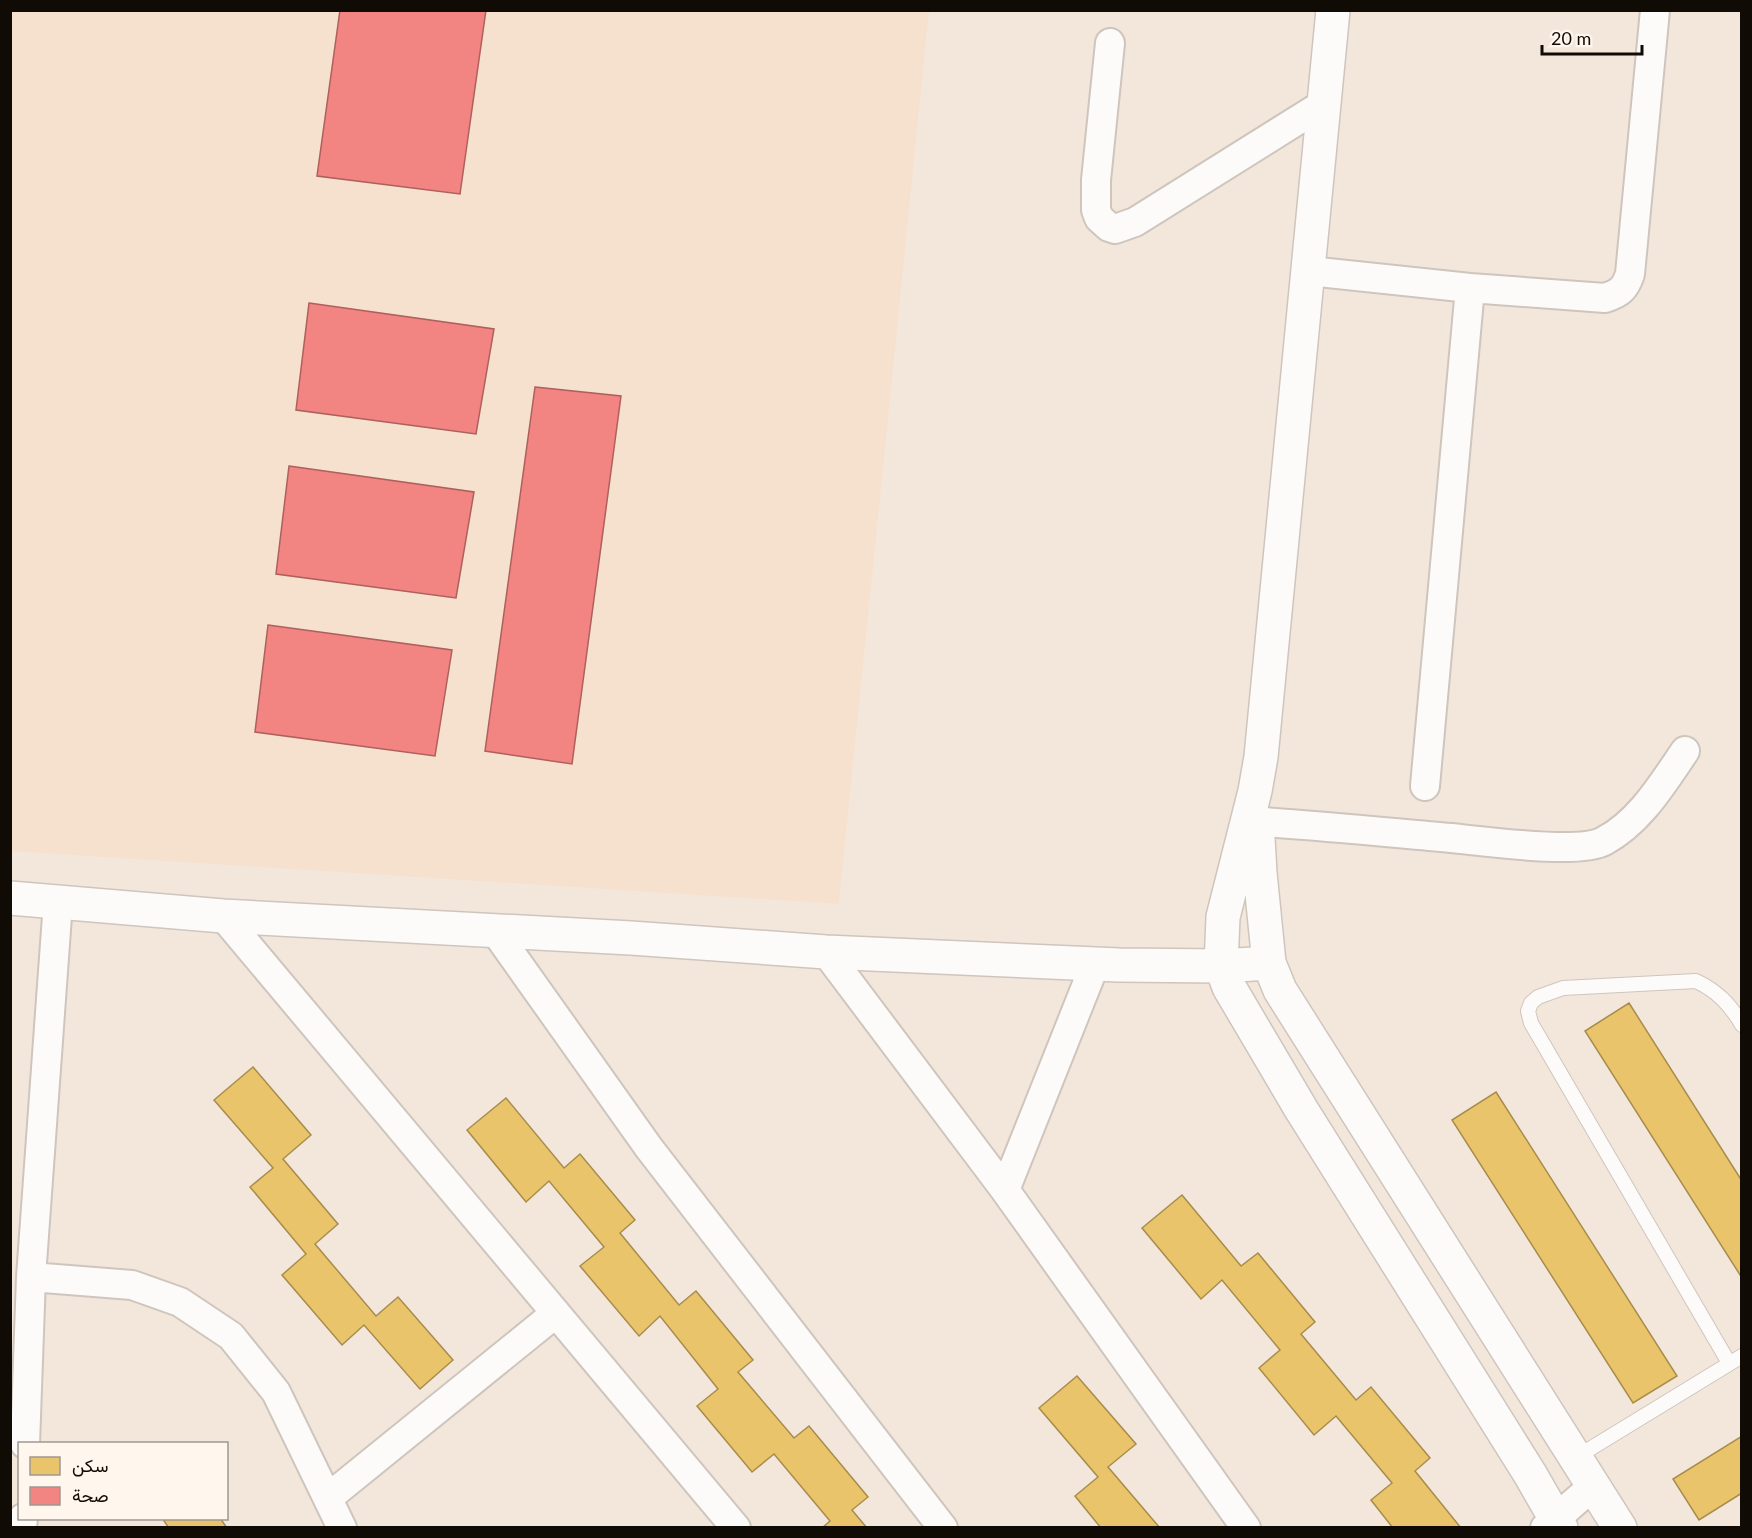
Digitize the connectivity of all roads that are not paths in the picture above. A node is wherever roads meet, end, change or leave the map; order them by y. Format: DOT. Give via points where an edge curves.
graph roads {
  1 [pos="1333,10"];
  2 [pos="1655,10"];
  3 [pos="1110,43"];
  4 [pos="1325,103"];
  5 [pos="1309,271"];
  6 [pos="1470,288"];
  7 [pos="1685,751"];
  8 [pos="1425,786"];
  9 [pos="1253,811"];
  10 [pos="10,898"];
  11 [pos="58,902"];
  12 [pos="223,916"];
  13 [pos="495,931"];
  14 [pos="826,952"];
  15 [pos="1269,963"];
  16 [pos="1095,964"];
  17 [pos="1221,966"];
  18 [pos="1742,1025"];
  19 [pos="1005,1190"];
  20 [pos="31,1277"];
  21 [pos="556,1313"];
  22 [pos="1742,1356"];
  23 [pos="1729,1363"];
  24 [pos="19,1380"];
  25 [pos="26,1442"];
  26 [pos="1575,1458"];
  27 [pos="1593,1486"];
  28 [pos="329,1497"];
  29 [pos="1554,1525"];
  30 [pos="342,1527"];
  31 [pos="736,1527"];
  32 [pos="943,1527"];
  33 [pos="1246,1527"];
  34 [pos="1620,1527"];
  1 -- 4 [label="street"];
  2 -- 6 [label="street" via="1630,274 1625,288 1605,298"];
  3 -- 4 [label="street" via="1096,210 1099,218 1116,229 1135,222"];
  4 -- 5 [label="street"];
  5 -- 6 [label="street"];
  5 -- 9 [label="street"];
  6 -- 8 [label="street"];
  7 -- 9 [label="street" via="1648,805 1618,832 1593,846 1529,846"];
  9 -- 15 [label="street"];
  9 -- 17 [label="street" via="1223,917"];
  10 -- 11 [label="street"];
  11 -- 12 [label="street"];
  11 -- 20 [label="street"];
  12 -- 13 [label="street"];
  12 -- 21 [label="street"];
  13 -- 14 [label="street"];
  13 -- 32 [label="street" via="649,1148"];
  14 -- 16 [label="street"];
  14 -- 19 [label="street"];
  15 -- 17 [label="street"];
  15 -- 26 [label="street" via="1292,1011"];
  16 -- 17 [label="street"];
  16 -- 19 [label="street"];
  17 -- 29 [label="street" via="1229,987 1301,1110 1530,1474"];
  18 -- 23 [label="lane" via="1730,1005 1696,981 1563,988 1538,997 1528,1011 1537,1033"];
  19 -- 33 [label="street"];
  20 -- 24 [label="street"];
  20 -- 28 [label="street" via="132,1285 180,1302 231,1336 276,1392"];
  21 -- 28 [label="street"];
  21 -- 31 [label="street"];
  22 -- 23 [label="lane"];
  23 -- 26 [label="lane"];
  24 -- 25 [label="street"];
  26 -- 27 [label="street"];
  27 -- 29 [label="street"];
  27 -- 34 [label="street"];
  28 -- 30 [label="street"];
}
